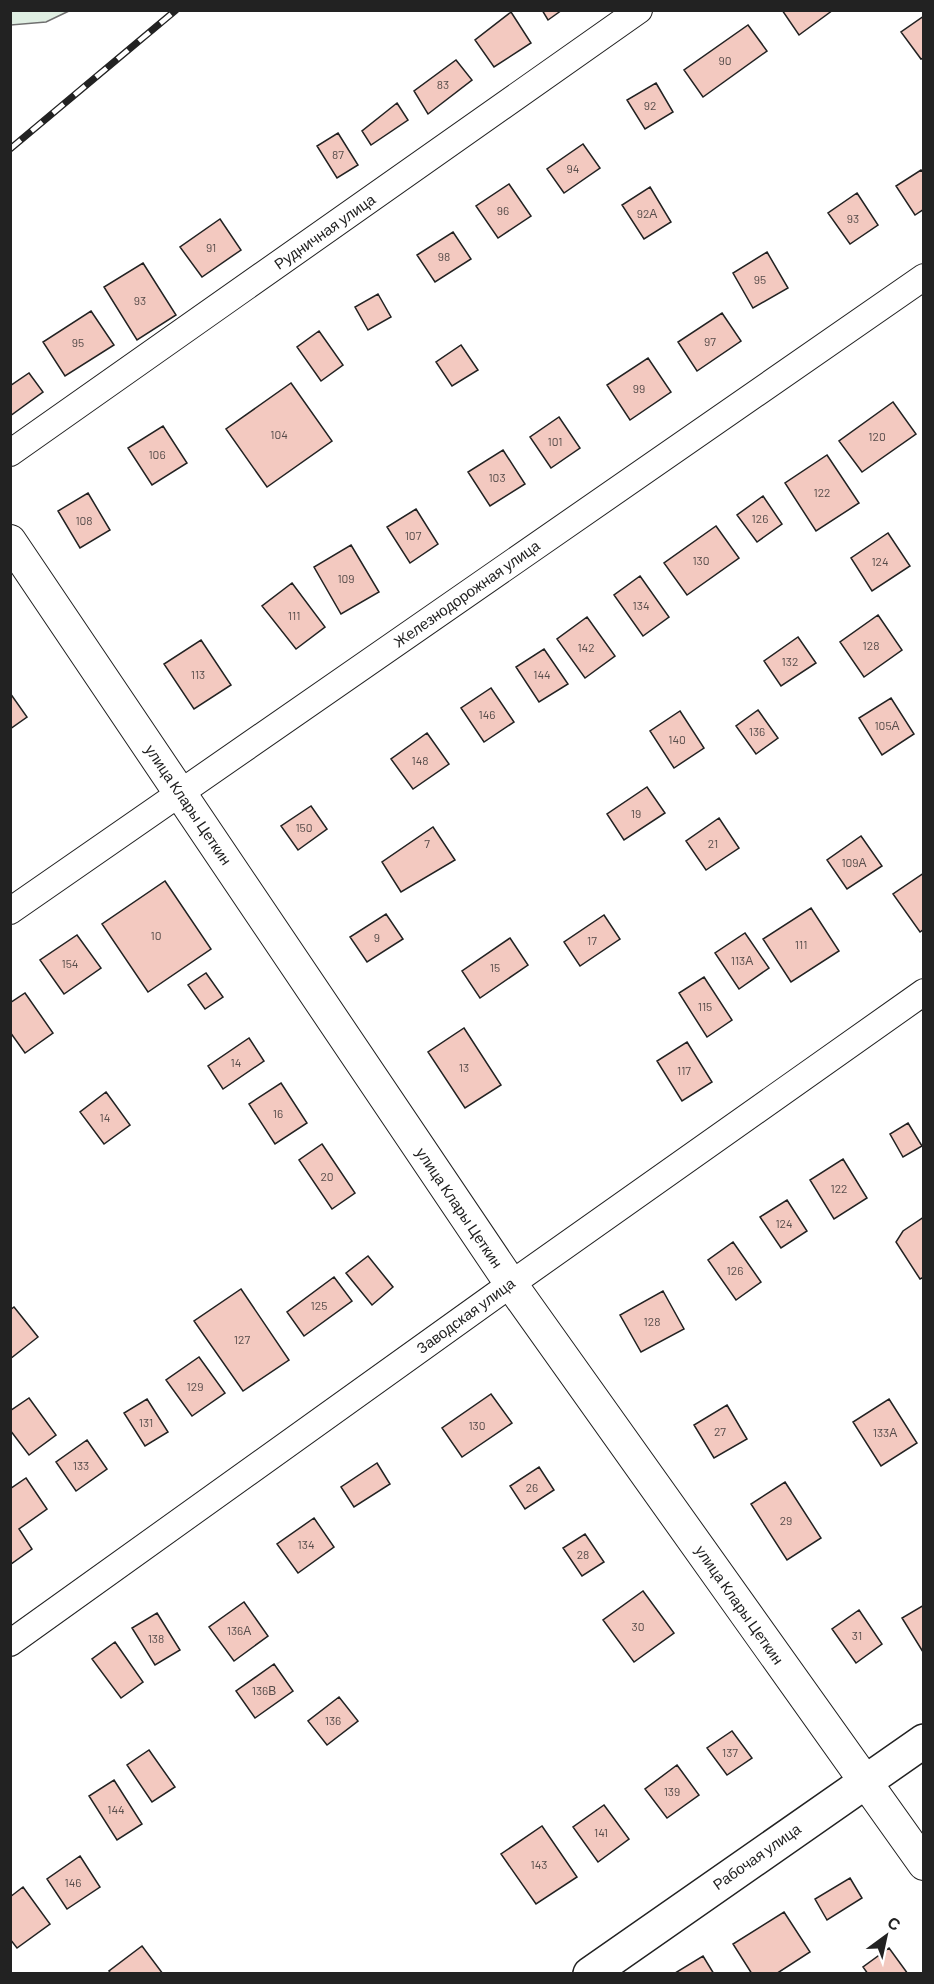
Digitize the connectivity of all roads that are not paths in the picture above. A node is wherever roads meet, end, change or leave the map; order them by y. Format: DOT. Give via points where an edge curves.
graph roads {
  1 [pos="639,10"];
  2 [pos="924,277"];
  3 [pos="10,453"];
  4 [pos="10,541"];
  5 [pos="180,793"];
  6 [pos="10,912"];
  7 [pos="924,992"];
  8 [pos="511,1284"];
  9 [pos="10,1643"];
  10 [pos="924,1741"];
  11 [pos="864,1782"];
  12 [pos="924,1864"];
  13 [pos="590,1974"];
  1 -- 3 [label="street, Рудничная улица"];
  2 -- 5 [label="street, Железнодорожная улица"];
  4 -- 5 [label="street, улица Клары Цеткин"];
  5 -- 6 [label="street, Железнодорожная улица"];
  5 -- 8 [label="street, улица Клары Цеткин"];
  7 -- 8 [label="street, Заводская улица"];
  8 -- 9 [label="street, Заводская улица"];
  8 -- 11 [label="street, улица Клары Цеткин"];
  10 -- 11 [label="main road, Рабочая улица"];
  11 -- 12 [label="street, улица Клары Цеткин"];
  11 -- 13 [label="main road, Рабочая улица"];
}
